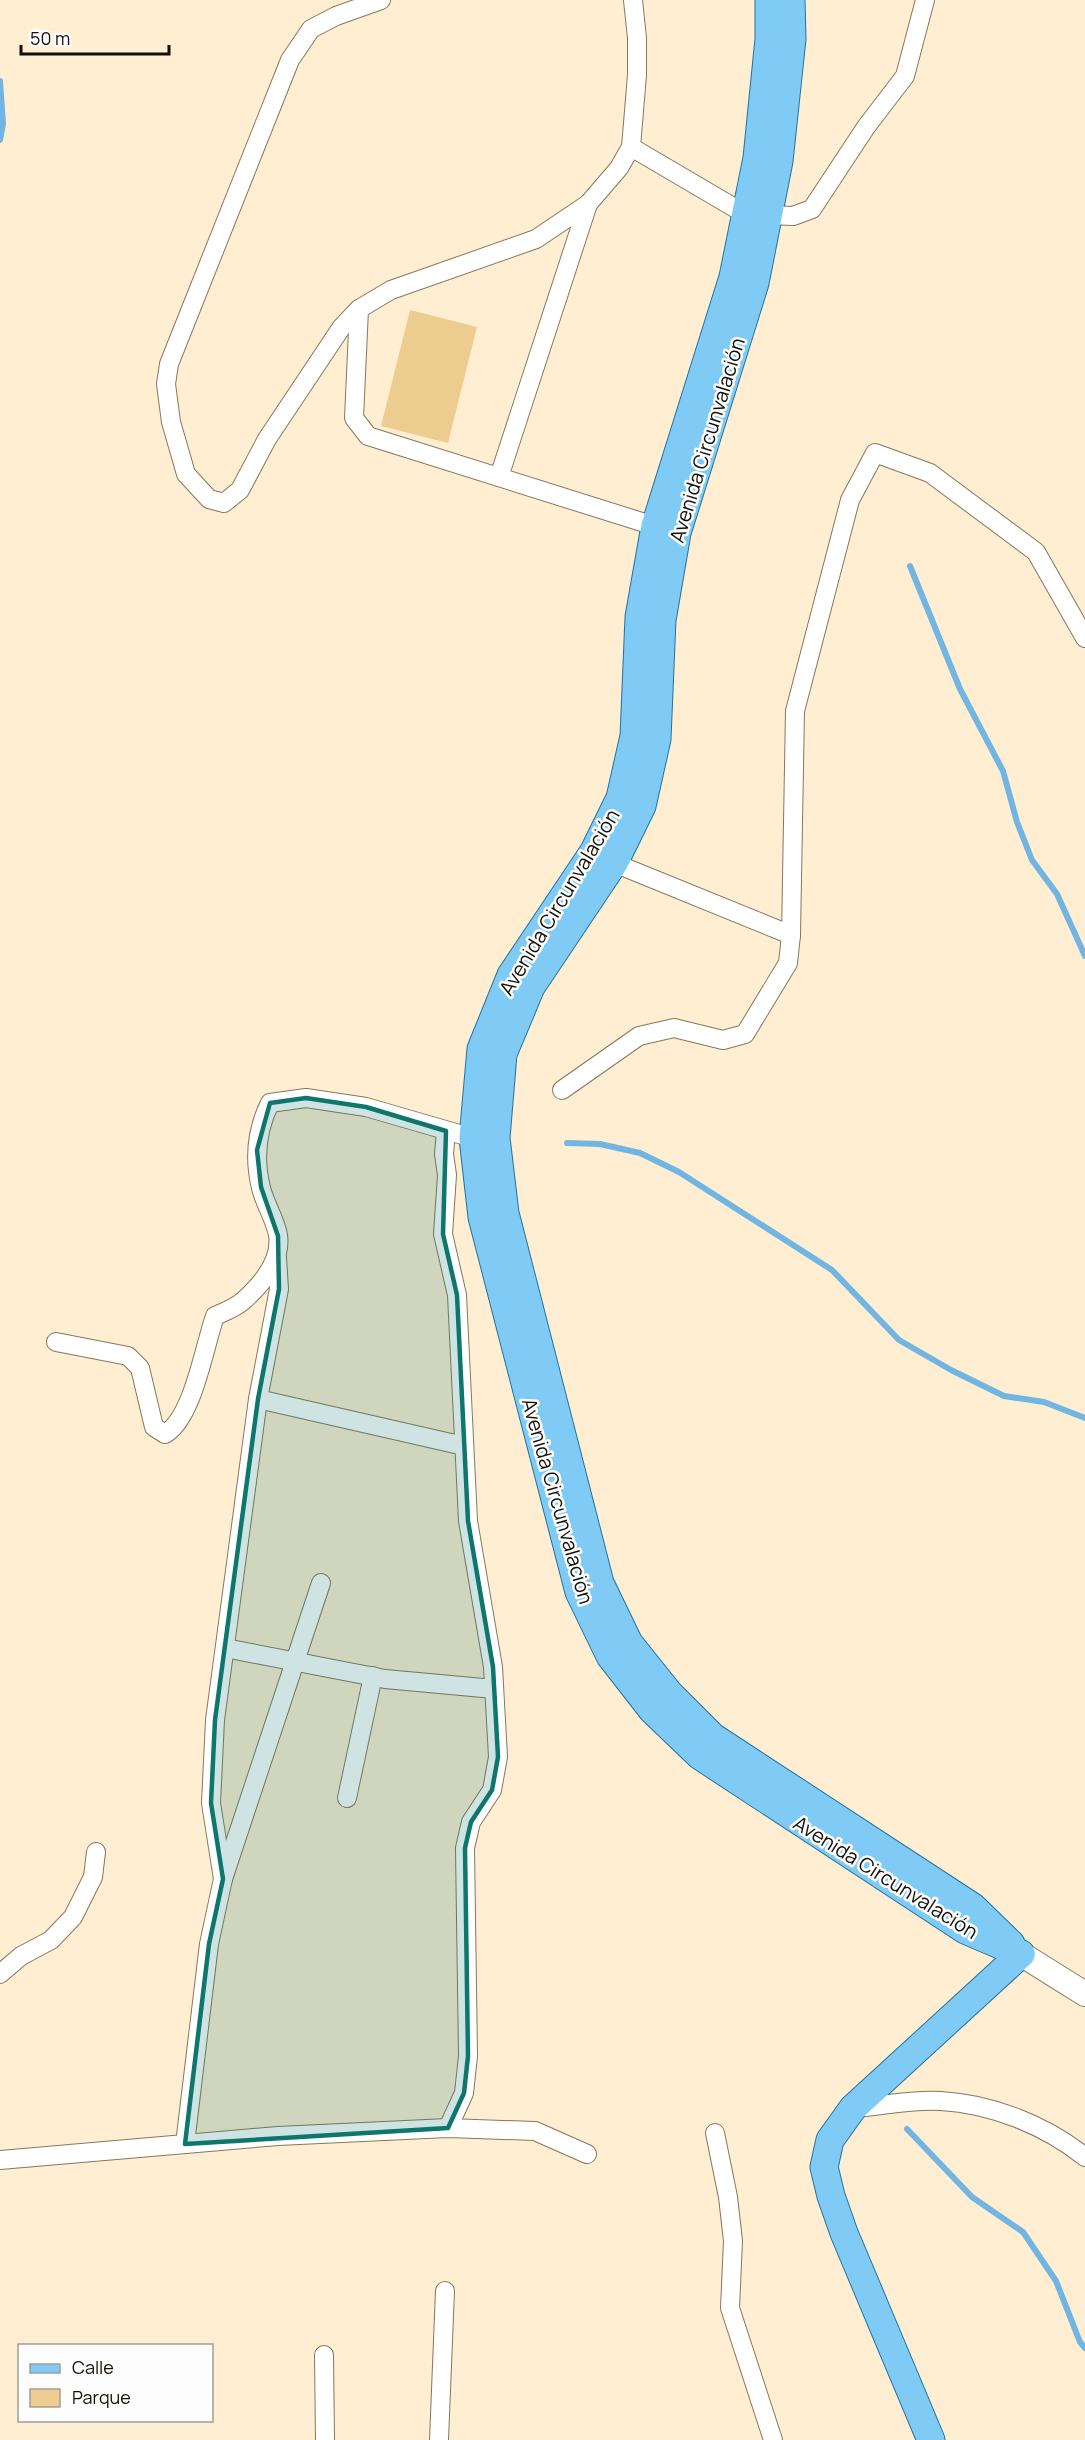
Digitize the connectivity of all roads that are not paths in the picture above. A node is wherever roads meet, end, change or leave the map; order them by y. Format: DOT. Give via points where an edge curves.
graph roads {
  1 [pos="381,0"];
  2 [pos="633,0"];
  3 [pos="769,0"];
  4 [pos="791,0"];
  5 [pos="925,0"];
  6 [pos="631,147"];
  7 [pos="588,204"];
  8 [pos="757,215"];
  9 [pos="359,309"];
  10 [pos="499,477"];
  11 [pos="666,529"];
  12 [pos="1085,638"];
  13 [pos="614,863"];
  14 [pos="791,935"];
  15 [pos="562,1090"];
  16 [pos="446,1131"];
  17 [pos="473,1138"];
  18 [pos="277,1258"];
  19 [pos="56,1342"];
  20 [pos="258,1399"];
  21 [pos="464,1446"];
  22 [pos="321,1583"];
  23 [pos="225,1648"];
  24 [pos="295,1661"];
  25 [pos="373,1676"];
  26 [pos="494,1689"];
  27 [pos="347,1798"];
  28 [pos="96,1852"];
  29 [pos="224,1879"];
  30 [pos="1021,1953"];
  31 [pos="0,1974"];
  32 [pos="1085,1994"];
  33 [pos="853,2108"];
  34 [pos="448,2128"];
  35 [pos="715,2133"];
  36 [pos="185,2144"];
  37 [pos="587,2154"];
  38 [pos="1085,2157"];
  39 [pos="0,2160"];
  40 [pos="445,2291"];
  41 [pos="324,2355"];
  42 [pos="325,2440"];
  43 [pos="439,2440"];
  44 [pos="772,2440"];
  45 [pos="931,2440"];
  1 -- 9 [label="street" via="311,29 290,60 169,364 166,384 171,422 183,464 186,474 209,499 224,503 240,490 267,439 341,328"];
  2 -- 6 [label="street" via="637,75"];
  3 -- 8 [label="main road, Avenida Circunvalación" via="757,158"];
  4 -- 8 [label="main road, Avenida Circunvalación" via="792,39 782,139"];
  5 -- 8 [label="street" via="905,76 812,209 793,216"];
  6 -- 7 [label="street" via="619,168"];
  6 -- 8 [label="street"];
  7 -- 9 [label="street" via="536,239 391,290"];
  7 -- 10 [label="street"];
  8 -- 11 [label="main road, Avenida Circunvalación" via="754,283"];
  9 -- 10 [label="street" via="354,418 368,436"];
  10 -- 11 [label="street"];
  11 -- 13 [label="main road, Avenida Circunvalación" via="657,739 642,806"];
  11 -- 17 [label="main road, Avenida Circunvalación" via="639,618 634,736 620,798 594,851 511,975 481,1048"];
  12 -- 14 [label="street" via="1036,552 930,473 875,453 850,500 795,711"];
  13 -- 14 [label="street"];
  13 -- 30 [label="main road, Avenida Circunvalación" via="531,987 503,1054 496,1138 505,1213 600,1583 629,1643 669,1693 713,1737 974,1907"];
  14 -- 15 [label="street" via="788,963 745,1034 723,1040 674,1028 639,1036"];
  16 -- 17 [label="street"];
  16 -- 18 [label="street" via="366,1107 306,1098 270,1103 262,1119 257,1150 261,1187 278,1236"];
  16 -- 21 [label="street" via="443,1234 457,1295"];
  17 -- 30 [label="main road, Avenida Circunvalación" via="483,1217 579,1592 610,1656 652,1710 700,1756 965,1930"];
  18 -- 19 [label="street" via="242,1303 215,1316 194,1391 174,1429 165,1434 154,1426 140,1368 128,1356"];
  18 -- 20 [label="street" via="279,1289"];
  20 -- 21 [label="street"];
  20 -- 23 [label="street"];
  21 -- 26 [label="street" via="468,1521"];
  22 -- 24 [label="street"];
  23 -- 24 [label="street"];
  23 -- 29 [label="street" via="214,1720 211,1803"];
  24 -- 25 [label="street"];
  24 -- 29 [label="street"];
  25 -- 26 [label="street"];
  25 -- 27 [label="street"];
  26 -- 34 [label="street" via="498,1757 492,1790 471,1822 465,1848 468,2056 464,2093"];
  28 -- 31 [label="street" via="93,1877 73,1917 51,1940 21,1956"];
  29 -- 36 [label="street" via="209,1944"];
  30 -- 32 [label="street"];
  30 -- 33 [label="main road"];
  33 -- 38 [label="street" via="938,2100 973,2104 1043,2128"];
  33 -- 45 [label="main road" via="830,2140 824,2167 844,2233"];
  34 -- 36 [label="street"];
  34 -- 37 [label="street" via="536,2132"];
  35 -- 44 [label="street" via="732,2241 730,2308"];
  36 -- 39 [label="street"];
  40 -- 43 [label="street"];
  41 -- 42 [label="street"];
}
